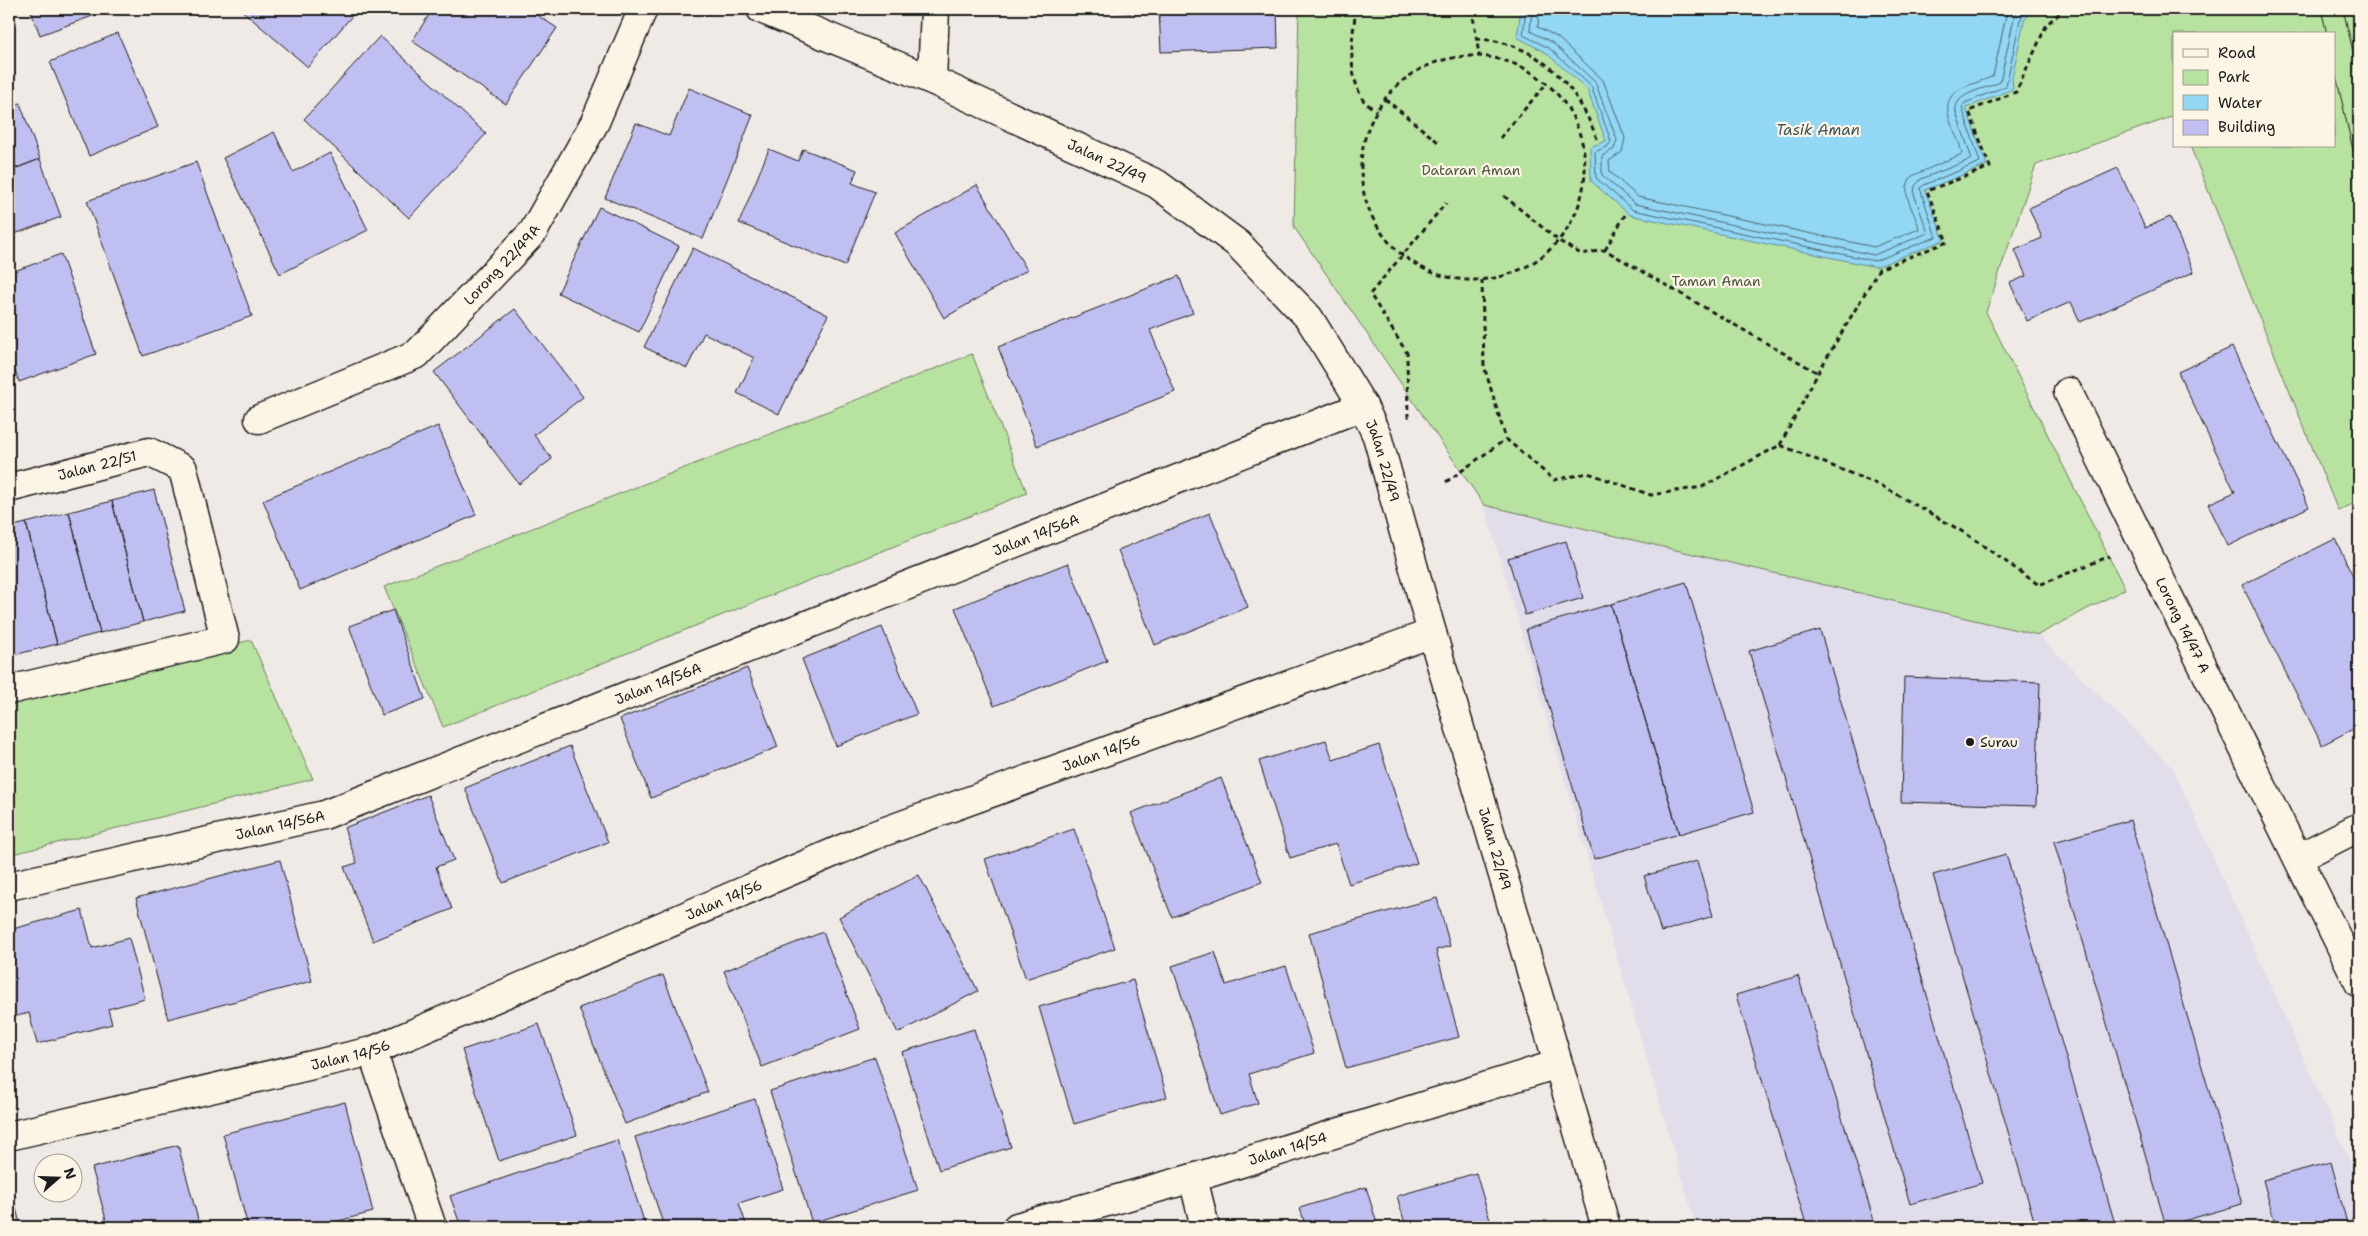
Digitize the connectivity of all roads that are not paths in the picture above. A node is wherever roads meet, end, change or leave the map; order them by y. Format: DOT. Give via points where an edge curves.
graph roads {
  1 [pos="643,9"];
  2 [pos="760,9"];
  3 [pos="935,9"];
  4 [pos="932,80"];
  5 [pos="2068,392"];
  6 [pos="1363,406"];
  7 [pos="259,420"];
  8 [pos="9,488"];
  9 [pos="1432,633"];
  10 [pos="9,690"];
  11 [pos="2359,827"];
  12 [pos="2298,858"];
  13 [pos="9,886"];
  14 [pos="2359,983"];
  15 [pos="372,1051"];
  16 [pos="1558,1064"];
  17 [pos="9,1136"];
  18 [pos="1193,1178"];
  19 [pos="432,1227"];
  20 [pos="1017,1227"];
  21 [pos="1205,1227"];
  22 [pos="1606,1227"];
  1 -- 7 [label="street, Lorong 22/49A" via="595,122 533,232 417,354"];
  2 -- 4 [label="street, Jalan 22/49"];
  3 -- 4 [label="street"];
  4 -- 6 [label="street, Jalan 22/49" via="1157,184 1238,244 1309,318"];
  5 -- 12 [label="street, Lorong 14/47 A"];
  6 -- 9 [label="street, Jalan 22/49" via="1377,436"];
  6 -- 13 [label="street, Jalan 14/56A" via="324,815"];
  8 -- 10 [label="street, Jalan 22/51" via="149,452 183,469 225,639"];
  9 -- 15 [label="street, Jalan 14/56" via="872,836"];
  9 -- 16 [label="street, Jalan 22/49"];
  11 -- 12 [label="street"];
  12 -- 14 [label="street, Lorong 14/47 A"];
  15 -- 17 [label="street, Jalan 14/56"];
  15 -- 19 [label="street"];
  16 -- 18 [label="street, Jalan 14/54"];
  16 -- 22 [label="street, Jalan 22/49"];
  18 -- 20 [label="street, Jalan 14/54"];
  18 -- 21 [label="street"];
}
